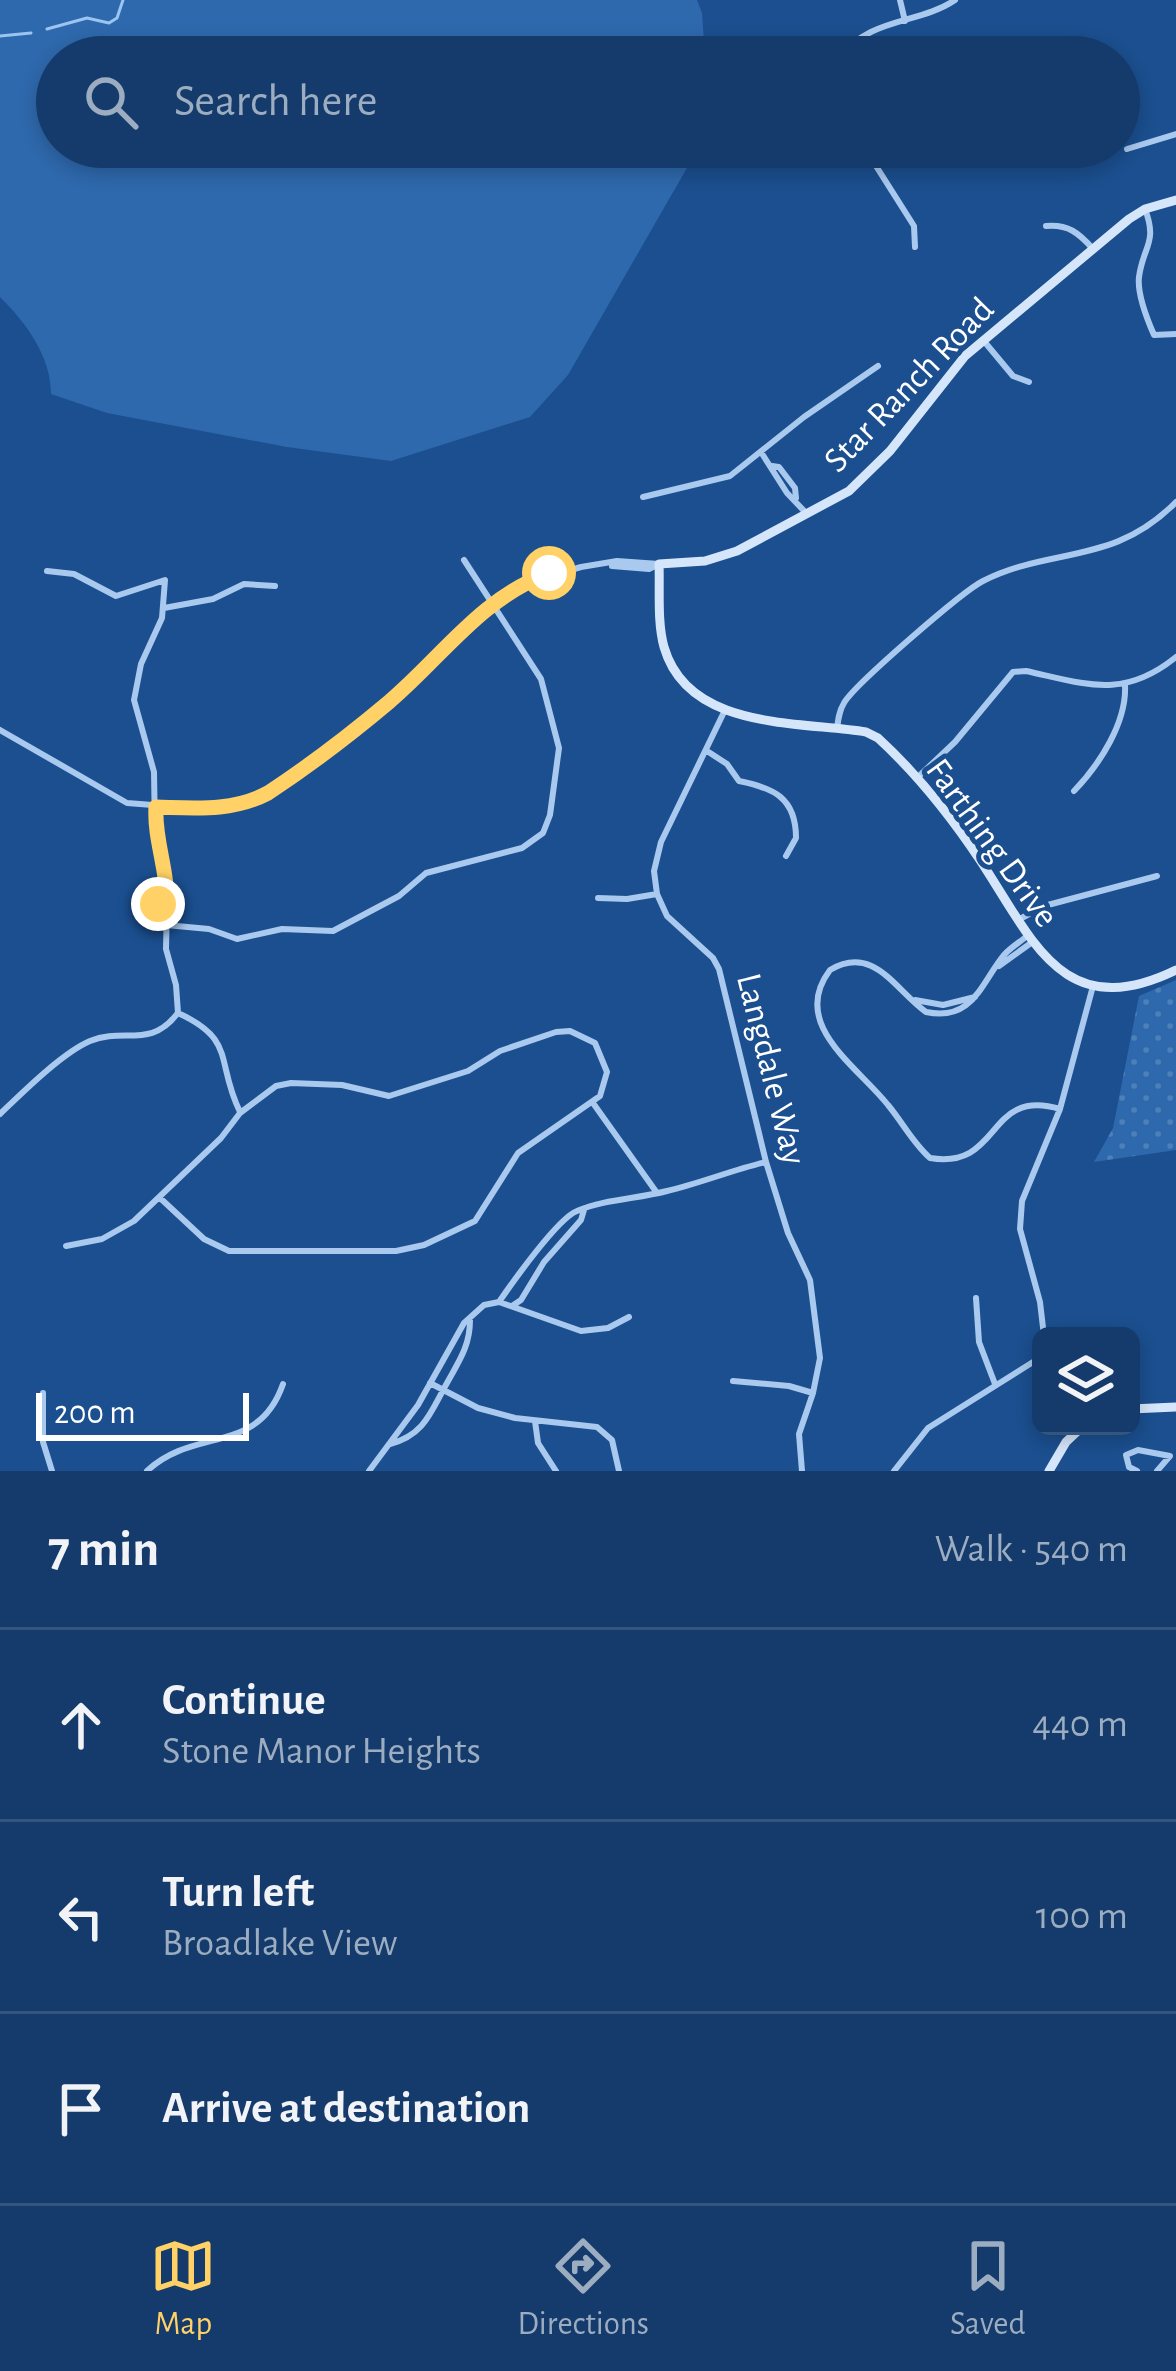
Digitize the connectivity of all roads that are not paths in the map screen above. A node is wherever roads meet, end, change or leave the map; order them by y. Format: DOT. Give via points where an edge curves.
graph roads {
  1 [pos="900,0"];
  2 [pos="956,0"];
  3 [pos="905,21"];
  4 [pos="863,36"];
  5 [pos="1176,134"];
  6 [pos="1140,144"];
  7 [pos="877,168"];
  8 [pos="1176,200"];
  9 [pos="1145,209"];
  10 [pos="1046,226"];
  11 [pos="915,248"];
  12 [pos="1093,249"];
  13 [pos="1176,334"];
  14 [pos="983,340"];
  15 [pos="878,366"];
  16 [pos="1029,382"];
  17 [pos="761,452"];
  18 [pos="643,497"];
  19 [pos="1176,502"];
  20 [pos="807,514"];
  21 [pos="464,560"];
  22 [pos="659,563"];
  23 [pos="46,571"];
  24 [pos="275,586"];
  25 [pos="491,603"];
  26 [pos="164,608"];
  27 [pos="1176,657"];
  28 [pos="1125,685"];
  29 [pos="724,710"];
  30 [pos="837,729"];
  31 [pos="0,730"];
  32 [pos="706,751"];
  33 [pos="915,780"];
  34 [pos="1074,790"];
  35 [pos="156,807"];
  36 [pos="785,856"];
  37 [pos="1157,876"];
  38 [pos="657,894"];
  39 [pos="598,898"];
  40 [pos="1018,920"];
  41 [pos="166,926"];
  42 [pos="1029,940"];
  43 [pos="1176,970"];
  44 [pos="1094,986"];
  45 [pos="178,1013"];
  46 [pos="592,1103"];
  47 [pos="1060,1109"];
  48 [pos="240,1112"];
  49 [pos="0,1114"];
  50 [pos="766,1162"];
  51 [pos="657,1193"];
  52 [pos="159,1197"];
  53 [pos="584,1210"];
  54 [pos="66,1246"];
  55 [pos="522,1276"];
  56 [pos="533,1283"];
  57 [pos="976,1298"];
  58 [pos="499,1302"];
  59 [pos="512,1306"];
  60 [pos="629,1316"];
  61 [pos="470,1320"];
  62 [pos="1043,1327"];
  63 [pos="1032,1362"];
  64 [pos="733,1381"];
  65 [pos="283,1384"];
  66 [pos="430,1384"];
  67 [pos="995,1384"];
  68 [pos="443,1390"];
  69 [pos="813,1393"];
  70 [pos="43,1394"];
  71 [pos="1176,1406"];
  72 [pos="1140,1408"];
  73 [pos="535,1421"];
  74 [pos="1073,1435"];
  75 [pos="390,1444"];
  76 [pos="1173,1457"];
  77 [pos="52,1471"];
  78 [pos="147,1471"];
  79 [pos="369,1471"];
  80 [pos="556,1471"];
  81 [pos="619,1471"];
  82 [pos="802,1471"];
  83 [pos="894,1471"];
  84 [pos="1049,1471"];
  85 [pos="1137,1471"];
  86 [pos="1156,1471"];
  1 -- 3 [label="street"];
  2 -- 3 [label="street"];
  3 -- 4 [label="street"];
  5 -- 6 [label="street"];
  7 -- 11 [label="street" via="914,226"];
  8 -- 9 [label="street, Star Ranch Road"];
  9 -- 12 [label="street, Star Ranch Road"];
  9 -- 13 [label="street" via="1153,239 1139,289 1154,335"];
  10 -- 12 [label="street" via="1076,232"];
  12 -- 14 [label="street, Star Ranch Road"];
  14 -- 16 [label="street" via="1013,376"];
  14 -- 20 [label="street, Star Ranch Road" via="879,464"];
  15 -- 17 [label="street"];
  17 -- 18 [label="street" via="724,479"];
  17 -- 20 [label="street"];
  19 -- 30 [label="street" via="1120,543 968,590 846,698"];
  20 -- 22 [label="street, Star Ranch Road" via="720,557"];
  21 -- 25 [label="street"];
  22 -- 25 [label="street" via="549,573"];
  22 -- 29 [label="street, Farthing Drive" via="665,652 688,688"];
  23 -- 26 [label="street" via="74,574 109,595 165,580"];
  24 -- 26 [label="street" via="244,584 220,598"];
  25 -- 35 [label="street" via="390,701 268,793 216,809"];
  25 -- 41 [label="street" via="536,669 560,748 550,815 536,839 426,873 333,931 282,929 237,939"];
  26 -- 35 [label="street" via="134,700"];
  27 -- 28 [label="street"];
  28 -- 33 [label="street" via="1013,672"];
  28 -- 34 [label="street" via="1122,718"];
  29 -- 30 [label="street, Farthing Drive"];
  29 -- 32 [label="street"];
  30 -- 33 [label="street, Farthing Drive" via="878,738"];
  31 -- 35 [label="street" via="111,796"];
  32 -- 36 [label="street" via="739,781 768,787 789,805 796,838"];
  32 -- 38 [label="street" via="656,857"];
  33 -- 40 [label="street, Farthing Drive"];
  35 -- 41 [label="street"];
  37 -- 40 [label="street"];
  38 -- 39 [label="street"];
  38 -- 50 [label="street, Langdale Way" via="676,928 718,969"];
  40 -- 42 [label="street, Farthing Drive"];
  41 -- 45 [label="street"];
  42 -- 44 [label="street, Farthing Drive" via="1057,970"];
  42 -- 47 [label="street" via="1001,958 964,1009 926,1012 881,969 856,962 830,970 816,1009 825,1036 930,1158 971,1155 1016,1107"];
  43 -- 44 [label="street" via="1142,986"];
  44 -- 47 [label="street"];
  45 -- 48 [label="street" via="214,1036"];
  45 -- 49 [label="street" via="157,1033 84,1044"];
  46 -- 48 [label="street" via="607,1080 604,1058 588,1038 562,1030 397,1094 291,1082"];
  46 -- 51 [label="street"];
  46 -- 52 [label="street" via="518,1153 475,1221 407,1250 229,1251"];
  47 -- 62 [label="street" via="1021,1214"];
  48 -- 52 [label="street"];
  50 -- 51 [label="street"];
  50 -- 69 [label="street, Langdale Way" via="809,1280 820,1358"];
  51 -- 53 [label="street"];
  52 -- 54 [label="street" via="112,1235"];
  53 -- 55 [label="street" via="562,1222"];
  53 -- 56 [label="street"];
  55 -- 56 [label="street"];
  55 -- 58 [label="street"];
  56 -- 59 [label="street"];
  57 -- 67 [label="street" via="979,1342"];
  58 -- 59 [label="street"];
  58 -- 61 [label="street"];
  59 -- 60 [label="street" via="581,1331"];
  61 -- 66 [label="street"];
  61 -- 68 [label="street" via="467,1347"];
  63 -- 67 [label="street"];
  64 -- 69 [label="street"];
  65 -- 78 [label="street" via="263,1421 179,1448"];
  66 -- 68 [label="street"];
  66 -- 75 [label="street"];
  67 -- 83 [label="street" via="928,1428"];
  68 -- 73 [label="street"];
  68 -- 75 [label="street" via="428,1421"];
  69 -- 82 [label="street, Langdale Way" via="799,1434"];
  70 -- 77 [label="street"];
  71 -- 72 [label="street"];
  73 -- 80 [label="street"];
  73 -- 81 [label="street" via="606,1431"];
  74 -- 84 [label="street"];
  75 -- 79 [label="street"];
  76 -- 85 [label="street" via="1131,1451 1126,1461"];
  76 -- 86 [label="street"];
}
